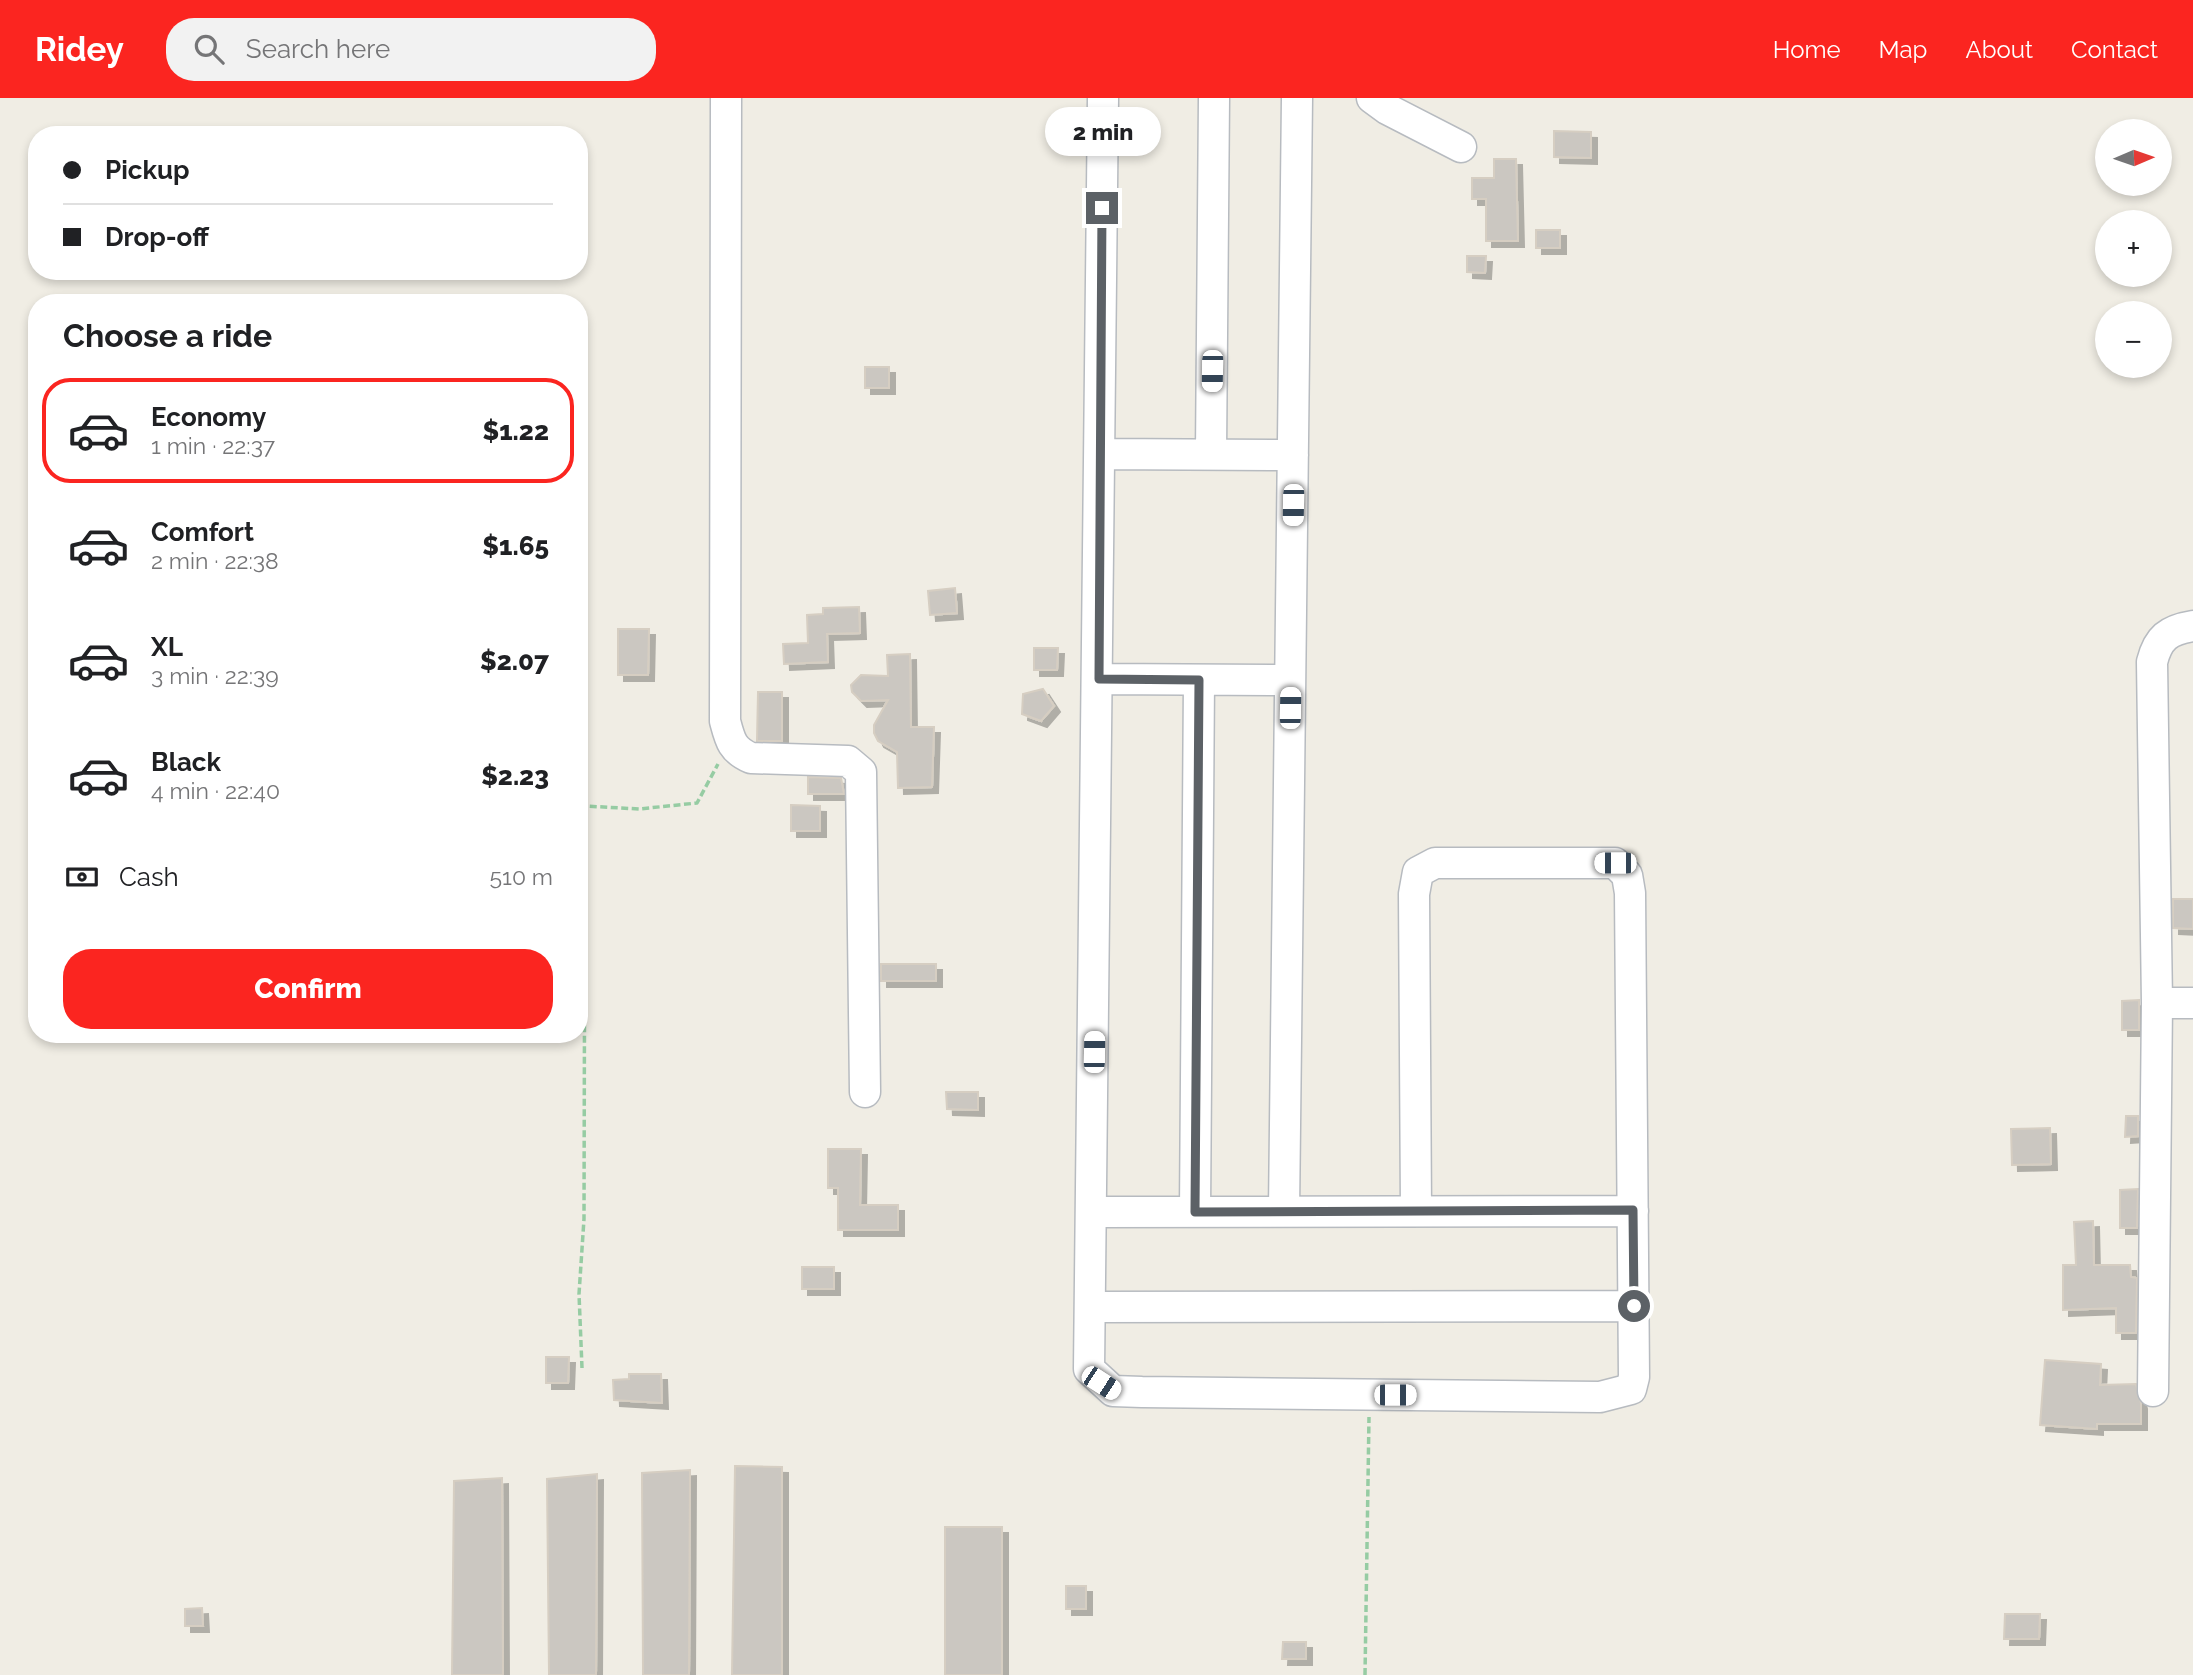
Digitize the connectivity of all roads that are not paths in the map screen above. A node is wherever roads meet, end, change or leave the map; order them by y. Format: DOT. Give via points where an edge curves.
graph roads {
  1 [pos="726,98"];
  2 [pos="1103,98"];
  3 [pos="1214,98"];
  4 [pos="1297,98"];
  5 [pos="1372,98"];
  6 [pos="1461,147"];
  7 [pos="1211,453"];
  8 [pos="1101,454"];
  9 [pos="1293,455"];
  10 [pos="2193,626"];
  11 [pos="1099,679"];
  12 [pos="1199,680"];
  13 [pos="1290,680"];
  14 [pos="2157,1003"];
  15 [pos="2193,1003"];
  16 [pos="864,1092"];
  17 [pos="1633,1210"];
  18 [pos="1284,1211"];
  19 [pos="1416,1211"];
  20 [pos="1091,1212"];
  21 [pos="1195,1212"];
  22 [pos="1634,1306"];
  23 [pos="1090,1307"];
  24 [pos="2153,1391"];
  1 -- 16 [label="street" via="725,721 737,752 751,758 848,761 861,772"];
  2 -- 8 [label="street"];
  3 -- 7 [label="street"];
  4 -- 9 [label="street"];
  5 -- 6 [label="street"];
  7 -- 8 [label="street"];
  7 -- 9 [label="street"];
  8 -- 11 [label="street"];
  9 -- 13 [label="street"];
  10 -- 14 [label="street" via="2166,634 2156,646 2152,662"];
  11 -- 12 [label="street"];
  11 -- 20 [label="street"];
  12 -- 13 [label="street"];
  12 -- 21 [label="street"];
  13 -- 18 [label="street"];
  14 -- 15 [label="street"];
  14 -- 24 [label="street"];
  17 -- 19 [label="street"];
  17 -- 19 [label="street" via="1628,875 1615,863 1489,862 1436,863 1421,869 1416,878"];
  17 -- 22 [label="street"];
  18 -- 19 [label="street"];
  18 -- 21 [label="street"];
  20 -- 21 [label="street"];
  20 -- 23 [label="street"];
  22 -- 23 [label="street"];
  22 -- 23 [label="street" via="1632,1389 1600,1396 1113,1391 1089,1369"];
}
